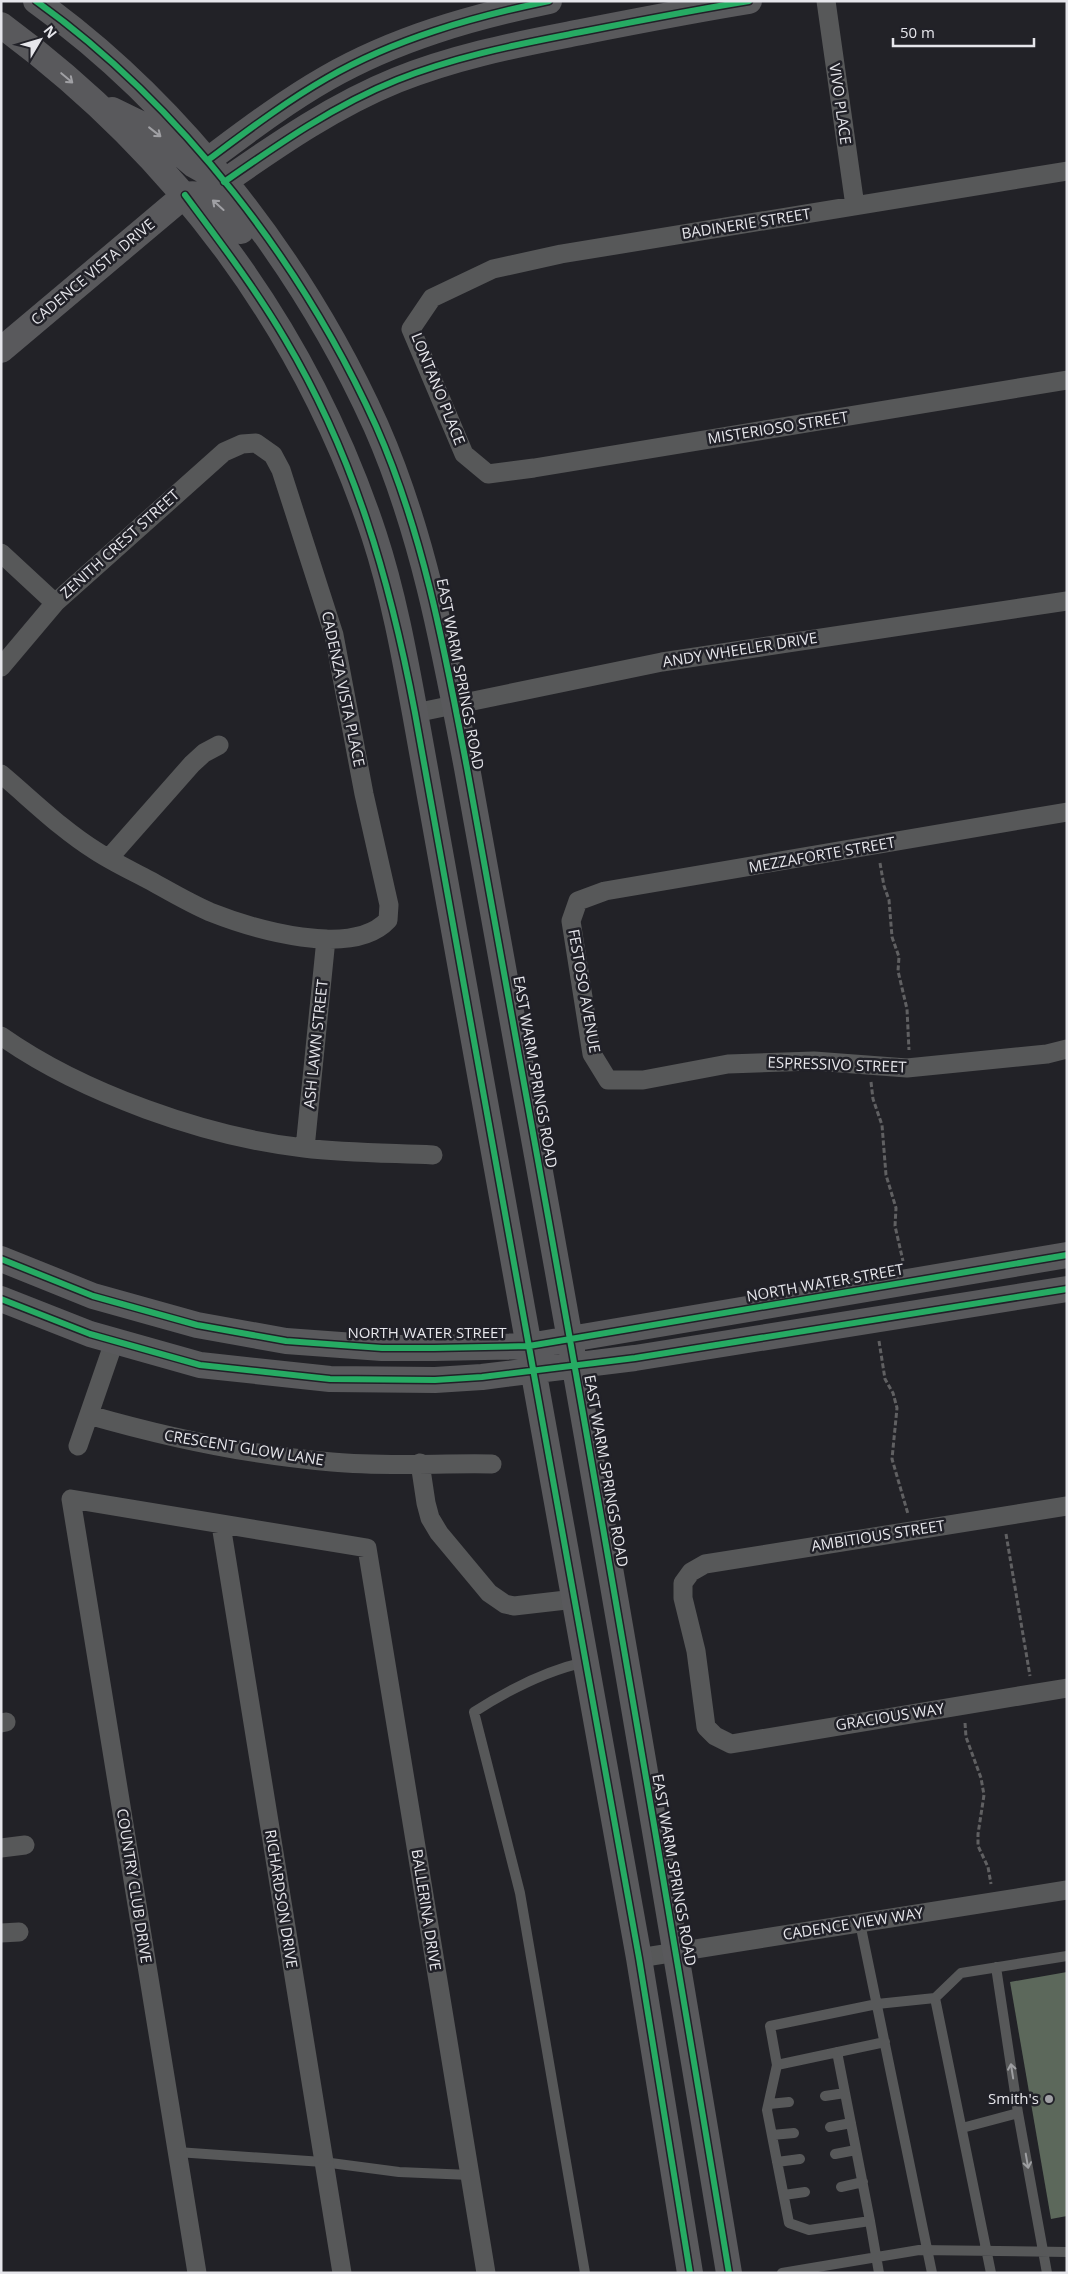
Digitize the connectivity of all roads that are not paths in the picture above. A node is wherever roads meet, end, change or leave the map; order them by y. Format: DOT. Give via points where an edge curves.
graph roads {
  1 [pos="36,1"];
  2 [pos="549,1"];
  3 [pos="749,1"];
  4 [pos="826,1"];
  5 [pos="1,25"];
  6 [pos="95,103"];
  7 [pos="208,160"];
  8 [pos="1067,171"];
  9 [pos="224,182"];
  10 [pos="185,195"];
  11 [pos="855,206"];
  12 [pos="432,298"];
  13 [pos="321,319"];
  14 [pos="1,350"];
  15 [pos="1067,380"];
  16 [pos="256,443"];
  17 [pos="488,474"];
  18 [pos="1,553"];
  19 [pos="1067,601"];
  20 [pos="55,603"];
  21 [pos="1,667"];
  22 [pos="455,704"];
  23 [pos="416,712"];
  24 [pos="219,745"];
  25 [pos="1,774"];
  26 [pos="1067,812"];
  27 [pos="109,858"];
  28 [pos="578,901"];
  29 [pos="326,939"];
  30 [pos="1,1036"];
  31 [pos="1067,1049"];
  32 [pos="608,1080"];
  33 [pos="305,1148"];
  34 [pos="433,1155"];
  35 [pos="1067,1255"];
  36 [pos="1,1260"];
  37 [pos="1067,1289"];
  38 [pos="1,1299"];
  39 [pos="570,1339"];
  40 [pos="114,1342"];
  41 [pos="529,1346"];
  42 [pos="575,1367"];
  43 [pos="533,1371"];
  44 [pos="89,1416"];
  45 [pos="78,1446"];
  46 [pos="420,1463"];
  47 [pos="492,1464"];
  48 [pos="1067,1506"];
  49 [pos="221,1525"];
  50 [pos="576,1599"];
  51 [pos="587,1662"];
  52 [pos="1067,1688"];
  53 [pos="715,1736"];
  54 [pos="25,1844"];
  55 [pos="1,1848"];
  56 [pos="1067,1890"];
  57 [pos="860,1923"];
  58 [pos="676,1953"];
  59 [pos="1067,1956"];
  60 [pos="640,1958"];
  61 [pos="996,1967"];
  62 [pos="935,1998"];
  63 [pos="877,2004"];
  64 [pos="885,2042"];
  65 [pos="837,2052"];
  66 [pos="777,2065"];
  67 [pos="845,2093"];
  68 [pos="825,2096"];
  69 [pos="789,2102"];
  70 [pos="769,2104"];
  71 [pos="1018,2113"];
  72 [pos="851,2123"];
  73 [pos="830,2127"];
  74 [pos="962,2128"];
  75 [pos="794,2133"];
  76 [pos="772,2135"];
  77 [pos="856,2150"];
  78 [pos="177,2152"];
  79 [pos="835,2154"];
  80 [pos="800,2159"];
  81 [pos="323,2162"];
  82 [pos="777,2162"];
  83 [pos="470,2175"];
  84 [pos="863,2182"];
  85 [pos="841,2187"];
  86 [pos="805,2192"];
  87 [pos="784,2195"];
  88 [pos="870,2221"];
  89 [pos="928,2250"];
  90 [pos="987,2251"];
  91 [pos="1043,2252"];
  92 [pos="1067,2252"];
  93 [pos="876,2257"];
  94 [pos="197,2273"];
  95 [pos="342,2273"];
  96 [pos="486,2273"];
  97 [pos="586,2273"];
  98 [pos="690,2273"];
  99 [pos="729,2273"];
  100 [pos="782,2273"];
  101 [pos="879,2273"];
  102 [pos="932,2273"];
  103 [pos="991,2273"];
  104 [pos="1047,2273"];
  1 -- 7 [label="main road, EAST WARM SPRINGS ROAD" via="143,92"];
  2 -- 7 [label="main road" via="422,35 365,60 282,106"];
  3 -- 9 [label="main road" via="500,48 413,74 338,108"];
  4 -- 11 [label="street, VIVO PLACE"];
  5 -- 6 [label="main road, one-way"];
  6 -- 9 [label="main road, one-way" via="153,130 194,165"];
  6 -- 10 [label="main road"];
  7 -- 9 [label="main road, EAST WARM SPRINGS ROAD"];
  8 -- 11 [label="street, BADINERIE STREET"];
  9 -- 13 [label="main road, EAST WARM SPRINGS ROAD"];
  13 -- 10 [label="main road, one-way" via="221,207 207,196"];
  10 -- 14 [label="main road, CADENCE VISTA DRIVE"];
  10 -- 23 [label="main road" via="256,292 286,340 347,463 374,536"];
  11 -- 12 [label="street, BADINERIE STREET" via="561,254 493,269"];
  12 -- 17 [label="street, LONTANO PLACE" via="411,329 464,454"];
  13 -- 22 [label="main road, EAST WARM SPRINGS ROAD" via="376,427 414,527 431,586"];
  15 -- 17 [label="street, MISTERIOSO STREET"];
  16 -- 20 [label="street, ZENITH CREST STREET" via="242,444 224,452"];
  16 -- 29 [label="street, CADENZA VISTA PLACE" via="272,455 281,470 330,621 389,905 388,920 378,928"];
  18 -- 20 [label="street"];
  19 -- 22 [label="street, ANDY WHEELER DRIVE" via="662,662"];
  20 -- 21 [label="street, ZENITH CREST STREET"];
  22 -- 23 [label="street, ANDY WHEELER DRIVE"];
  22 -- 39 [label="main road, EAST WARM SPRINGS ROAD"];
  23 -- 41 [label="main road"];
  24 -- 27 [label="street" via="192,764"];
  25 -- 27 [label="street" via="63,828"];
  26 -- 28 [label="street, MEZZAFORTE STREET" via="605,891"];
  27 -- 29 [label="street" via="211,912 281,932"];
  28 -- 32 [label="street, FESTOSO AVENUE" via="571,921 592,1054"];
  29 -- 33 [label="street, ASH LAWN STREET"];
  30 -- 33 [label="street" via="42,1061 142,1107 225,1133"];
  31 -- 32 [label="street, ESPRESSIVO STREET" via="1047,1054 915,1067 814,1061 728,1064 643,1080"];
  33 -- 34 [label="street"];
  35 -- 39 [label="main road, NORTH WATER STREET"];
  36 -- 41 [label="main road, NORTH WATER STREET" via="93,1296 152,1314 258,1337 382,1348"];
  37 -- 42 [label="main road"];
  38 -- 40 [label="main road"];
  39 -- 41 [label="main road, NORTH WATER STREET"];
  39 -- 42 [label="main road, EAST WARM SPRINGS ROAD"];
  40 -- 43 [label="main road" via="200,1365 330,1379 435,1380"];
  40 -- 44 [label="street"];
  41 -- 43 [label="main road"];
  42 -- 43 [label="main road"];
  42 -- 58 [label="main road, EAST WARM SPRINGS ROAD"];
  43 -- 50 [label="main road"];
  44 -- 45 [label="street"];
  44 -- 46 [label="street, CRESCENT GLOW LANE" via="189,1442 257,1454 334,1463"];
  46 -- 47 [label="street, CRESCENT GLOW LANE"];
  46 -- 50 [label="street" via="430,1518 489,1593 505,1604 523,1607"];
  48 -- 53 [label="street, AMBITIOUS STREET" via="705,1564 691,1572 683,1584 684,1598 696,1651 706,1727"];
  49 -- 78 [label="street, COUNTRY CLUB DRIVE" via="71,1499"];
  49 -- 81 [label="street, RICHARDSON DRIVE"];
  49 -- 83 [label="street, BALLERINA DRIVE" via="366,1548"];
  50 -- 51 [label="main road"];
  51 -- 60 [label="main road"];
  51 -- 97 [label="lane" via="567,1666 531,1681 474,1712 520,1893"];
  52 -- 53 [label="street, GRACIOUS WAY" via="731,1744"];
  54 -- 55 [label="street"];
  56 -- 57 [label="street, CADENCE VIEW WAY"];
  57 -- 58 [label="street, CADENCE VIEW WAY"];
  57 -- 63 [label="lane"];
  58 -- 60 [label="street, CADENCE VIEW WAY"];
  58 -- 99 [label="main road, EAST WARM SPRINGS ROAD"];
  59 -- 61 [label="lane"];
  60 -- 98 [label="main road"];
  61 -- 62 [label="lane" via="961,1973"];
  71 -- 61 [label="lane, one-way"];
  62 -- 63 [label="lane"];
  62 -- 74 [label="lane"];
  63 -- 64 [label="lane"];
  63 -- 66 [label="lane" via="770,2026"];
  64 -- 65 [label="lane"];
  64 -- 89 [label="lane"];
  65 -- 66 [label="lane"];
  65 -- 67 [label="lane"];
  66 -- 70 [label="lane"];
  67 -- 68 [label="lane"];
  67 -- 72 [label="lane"];
  69 -- 70 [label="lane"];
  70 -- 76 [label="lane" via="767,2110"];
  71 -- 74 [label="lane"];
  71 -- 91 [label="lane, one-way"];
  72 -- 73 [label="lane"];
  72 -- 77 [label="lane"];
  74 -- 90 [label="lane"];
  75 -- 76 [label="lane"];
  76 -- 82 [label="lane"];
  77 -- 79 [label="lane"];
  77 -- 84 [label="lane"];
  78 -- 81 [label="lane"];
  78 -- 94 [label="street, COUNTRY CLUB DRIVE"];
  80 -- 82 [label="lane"];
  81 -- 83 [label="lane" via="399,2172"];
  81 -- 95 [label="street, RICHARDSON DRIVE"];
  82 -- 87 [label="lane"];
  83 -- 96 [label="street, BALLERINA DRIVE"];
  84 -- 85 [label="lane"];
  84 -- 88 [label="lane"];
  86 -- 87 [label="lane"];
  87 -- 88 [label="lane" via="789,2223 809,2230"];
  88 -- 93 [label="lane"];
  89 -- 90 [label="lane"];
  89 -- 93 [label="lane"];
  89 -- 102 [label="lane"];
  90 -- 91 [label="lane"];
  90 -- 103 [label="lane"];
  91 -- 92 [label="lane"];
  91 -- 104 [label="lane"];
  93 -- 100 [label="lane"];
  93 -- 101 [label="lane"];
}
